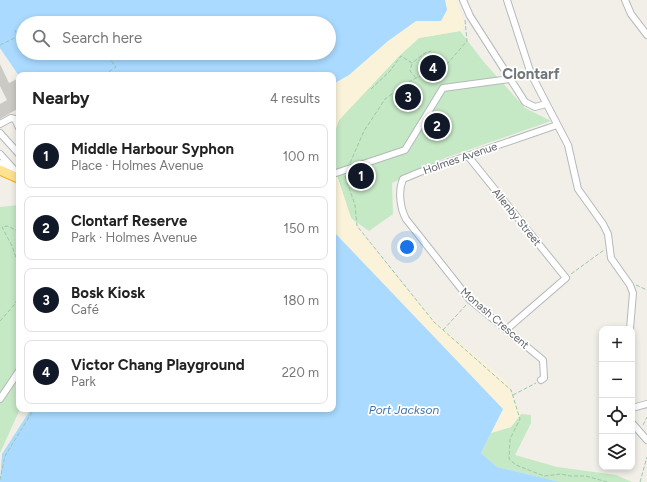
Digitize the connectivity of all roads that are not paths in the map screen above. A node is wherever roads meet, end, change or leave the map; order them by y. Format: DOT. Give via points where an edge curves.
graph roads {
  1 [pos="463,0"];
  2 [pos="507,0"];
  3 [pos="625,0"];
  4 [pos="647,35"];
  5 [pos="510,79"];
  6 [pos="546,104"];
  7 [pos="16,121"];
  8 [pos="0,124"];
  9 [pos="557,125"];
  10 [pos="0,133"];
  11 [pos="16,151"];
  12 [pos="0,154"];
  13 [pos="468,156"];
  14 [pos="0,163"];
  15 [pos="0,170"];
  16 [pos="16,173"];
  17 [pos="336,173"];
  18 [pos="16,175"];
  19 [pos="16,176"];
  20 [pos="406,219"];
  21 [pos="630,326"];
  22 [pos="507,329"];
  23 [pos="16,375"];
  24 [pos="541,380"];
  25 [pos="0,399"];
  26 [pos="647,404"];
  27 [pos="635,407"];
  28 [pos="635,426"];
  29 [pos="647,440"];
  1 -- 5 [label="street" via="470,16"];
  2 -- 6 [label="street" via="531,74"];
  3 -- 4 [label="street" via="631,14"];
  5 -- 6 [label="street" via="525,102 535,107"];
  5 -- 17 [label="street" via="443,88 405,150"];
  6 -- 9 [label="street"];
  7 -- 8 [label="street" via="11,118"];
  9 -- 13 [label="street, Holmes Avenue"];
  9 -- 21 [label="street" via="568,145 578,189 603,224 608,234 614,264 633,293"];
  10 -- 11 [label="street"];
  12 -- 16 [label="street"];
  13 -- 20 [label="street, Holmes Avenue" via="403,179 401,210"];
  13 -- 22 [label="street, Allenby Street" via="566,278"];
  14 -- 18 [label="street"];
  15 -- 19 [label="highway"];
  20 -- 22 [label="street, Monash Crescent" via="470,300"];
  22 -- 24 [label="street, Monash Crescent" via="543,360 544,378"];
  23 -- 25 [label="street"];
  26 -- 27 [label="street"];
  28 -- 29 [label="street"];
}
